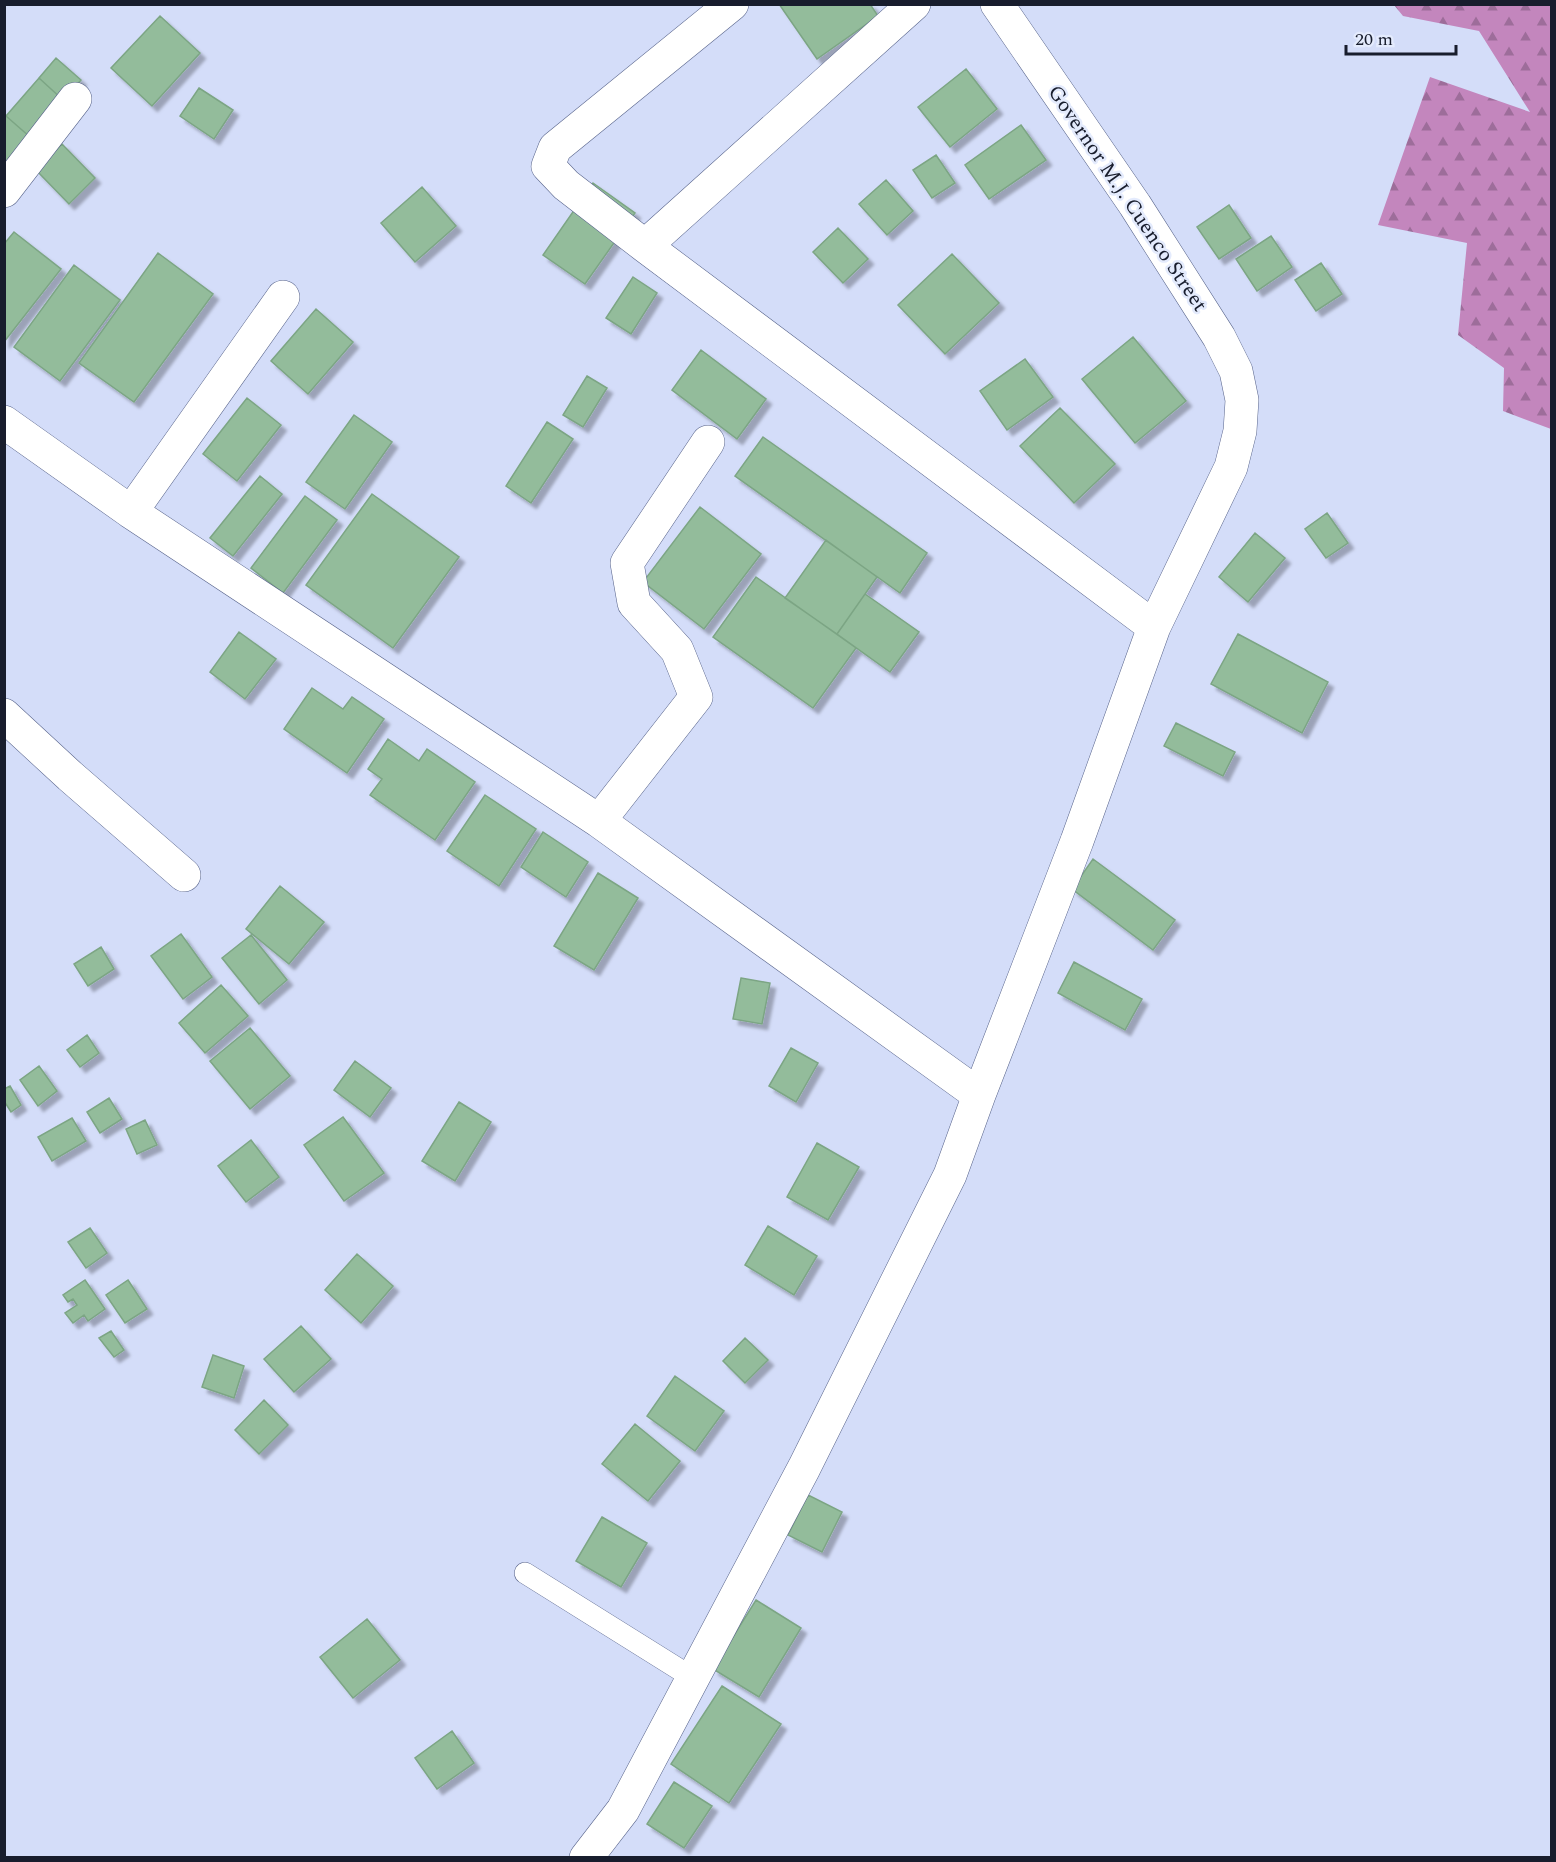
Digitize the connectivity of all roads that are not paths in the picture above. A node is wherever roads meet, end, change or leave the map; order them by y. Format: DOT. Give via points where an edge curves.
graph roads {
  1 [pos="732,4"];
  2 [pos="914,4"];
  3 [pos="997,4"];
  4 [pos="75,99"];
  5 [pos="4,191"];
  6 [pos="645,246"];
  7 [pos="283,297"];
  8 [pos="4,422"];
  9 [pos="708,442"];
  10 [pos="131,512"];
  11 [pos="1155,627"];
  12 [pos="4,715"];
  13 [pos="599,821"];
  14 [pos="184,875"];
  15 [pos="979,1095"];
  16 [pos="525,1573"];
  17 [pos="693,1678"];
  18 [pos="586,1857"];
  1 -- 6 [label="street" via="555,148 548,166 566,185"];
  2 -- 6 [label="street"];
  3 -- 11 [label="street, Governor M.J. Cuenco Street" via="1136,205 1236,371 1242,400 1240,431 1231,467"];
  4 -- 5 [label="street"];
  6 -- 11 [label="street"];
  7 -- 10 [label="street"];
  8 -- 10 [label="street"];
  9 -- 13 [label="street" via="627,563 634,603 677,650 696,697"];
  10 -- 13 [label="street"];
  11 -- 15 [label="street, Governor M.J. Cuenco Street"];
  12 -- 14 [label="street"];
  13 -- 15 [label="street"];
  15 -- 17 [label="street, Governor M.J. Cuenco Street" via="950,1175 804,1468"];
  16 -- 17 [label="lane"];
  17 -- 18 [label="street, Governor M.J. Cuenco Street" via="624,1810"];
}
